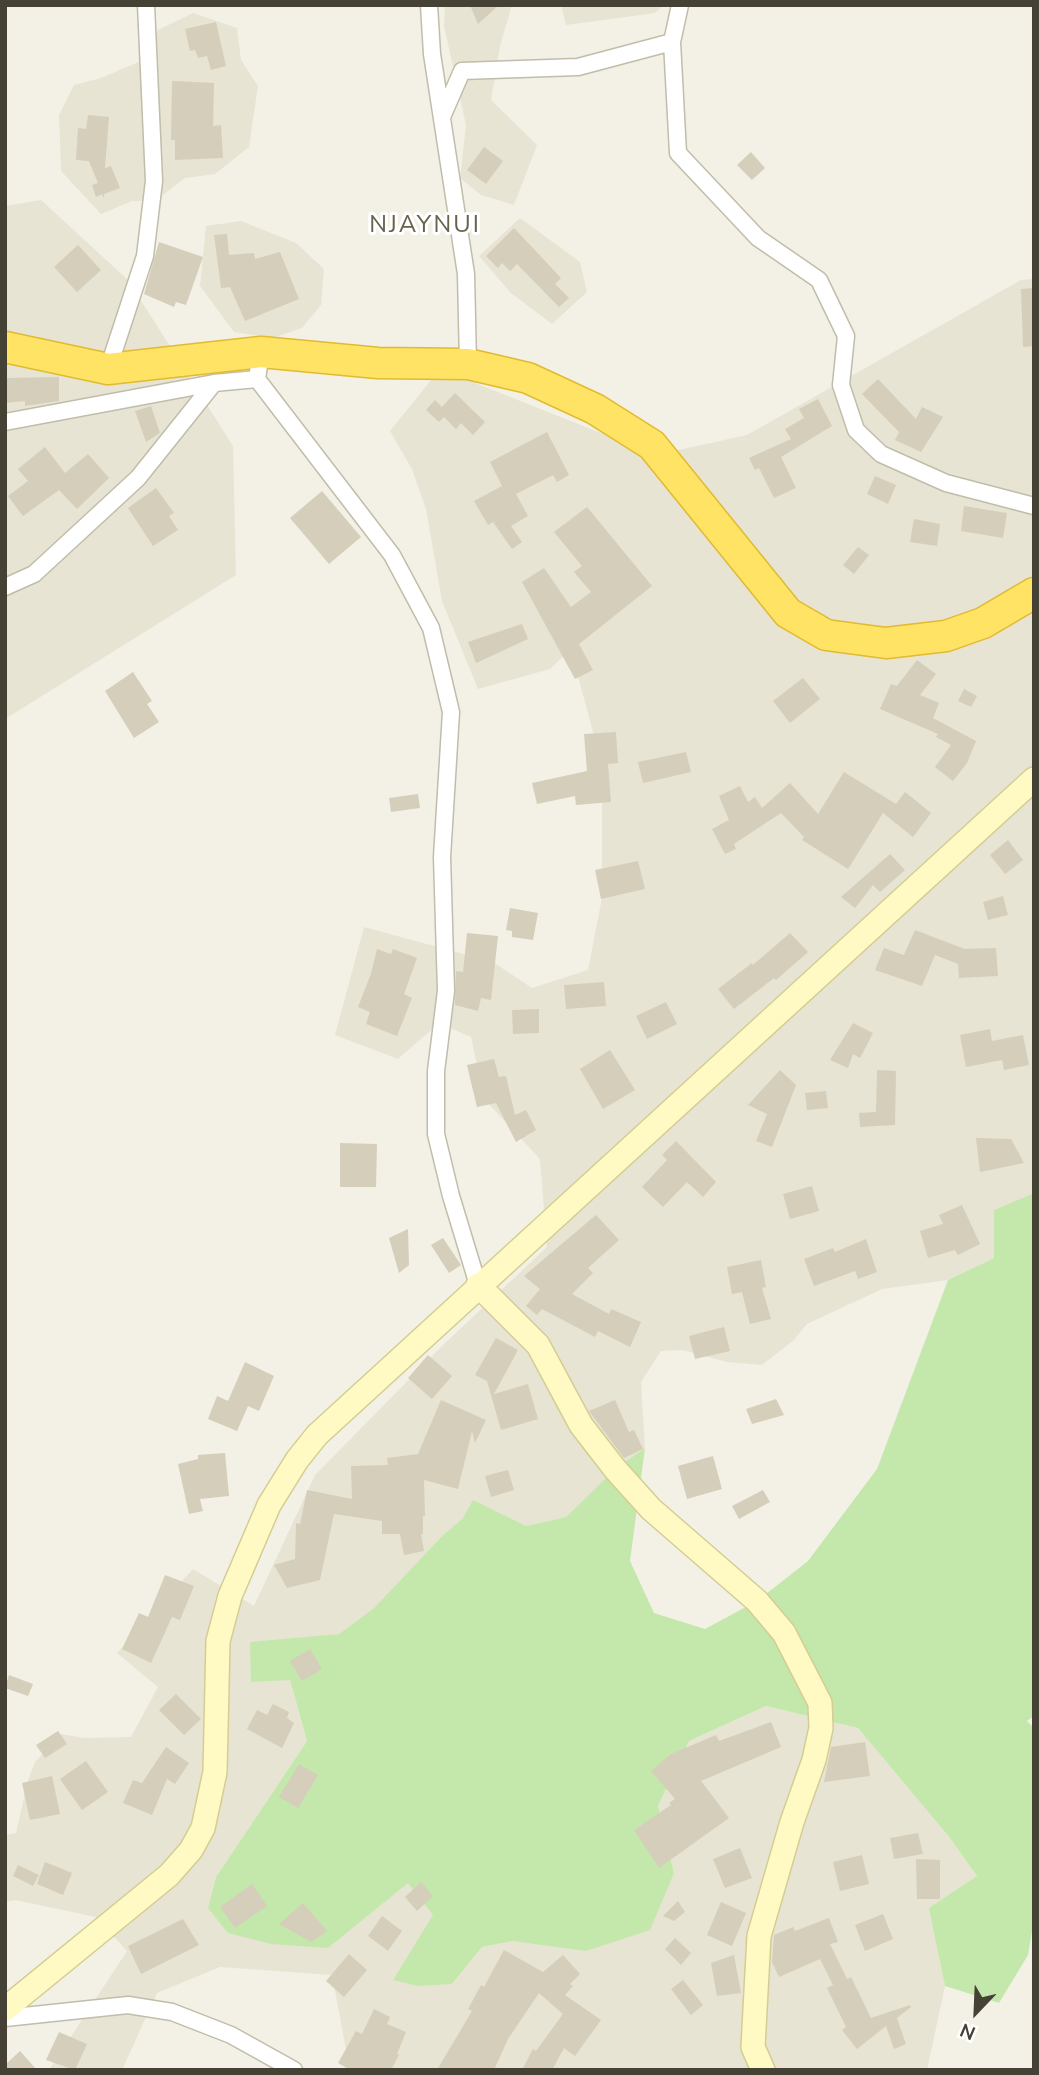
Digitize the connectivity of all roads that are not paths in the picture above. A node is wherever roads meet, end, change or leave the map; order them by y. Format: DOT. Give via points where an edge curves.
graph roads {
  1 [pos="146,5"];
  2 [pos="429,5"];
  3 [pos="680,5"];
  4 [pos="672,42"];
  5 [pos="442,117"];
  6 [pos="5,347"];
  7 [pos="468,364"];
  8 [pos="259,365"];
  9 [pos="108,369"];
  10 [pos="214,383"];
  11 [pos="5,422"];
  12 [pos="1034,506"];
  13 [pos="5,587"];
  14 [pos="1034,593"];
  15 [pos="1034,779"];
  16 [pos="478,1285"];
  17 [pos="5,2009"];
  18 [pos="5,2018"];
  19 [pos="751,2058"];
  20 [pos="294,2070"];
  21 [pos="763,2070"];
  1 -- 9 [label="street" via="155,181 145,256"];
  2 -- 5 [label="street"];
  3 -- 4 [label="street"];
  4 -- 5 [label="street" via="578,67 462,71"];
  4 -- 12 [label="street" via="678,153 758,238 818,280 846,336 841,385 856,430 881,454 946,483"];
  5 -- 7 [label="street" via="466,274"];
  6 -- 9 [label="highway"];
  7 -- 8 [label="highway"];
  7 -- 14 [label="highway" via="527,378 596,409 652,445 788,613 826,635 886,643 946,636 984,623"];
  8 -- 9 [label="highway"];
  8 -- 10 [label="street"];
  8 -- 16 [label="street" via="392,555 434,640 451,712 442,857 446,991 436,1071 436,1134"];
  10 -- 11 [label="street"];
  10 -- 13 [label="street" via="138,478 34,574"];
  15 -- 16 [label="main road"];
  16 -- 17 [label="main road" via="338,1412 297,1460 269,1505 230,1596 218,1642 215,1772 210,1805 191,1850 169,1875"];
  16 -- 19 [label="main road" via="538,1346 582,1425 615,1469 651,1509 757,1601 783,1633 820,1703 821,1728 814,1760 759,1936"];
  18 -- 20 [label="street" via="128,2005 172,2012 231,2035"];
  19 -- 21 [label="main road"];
}
